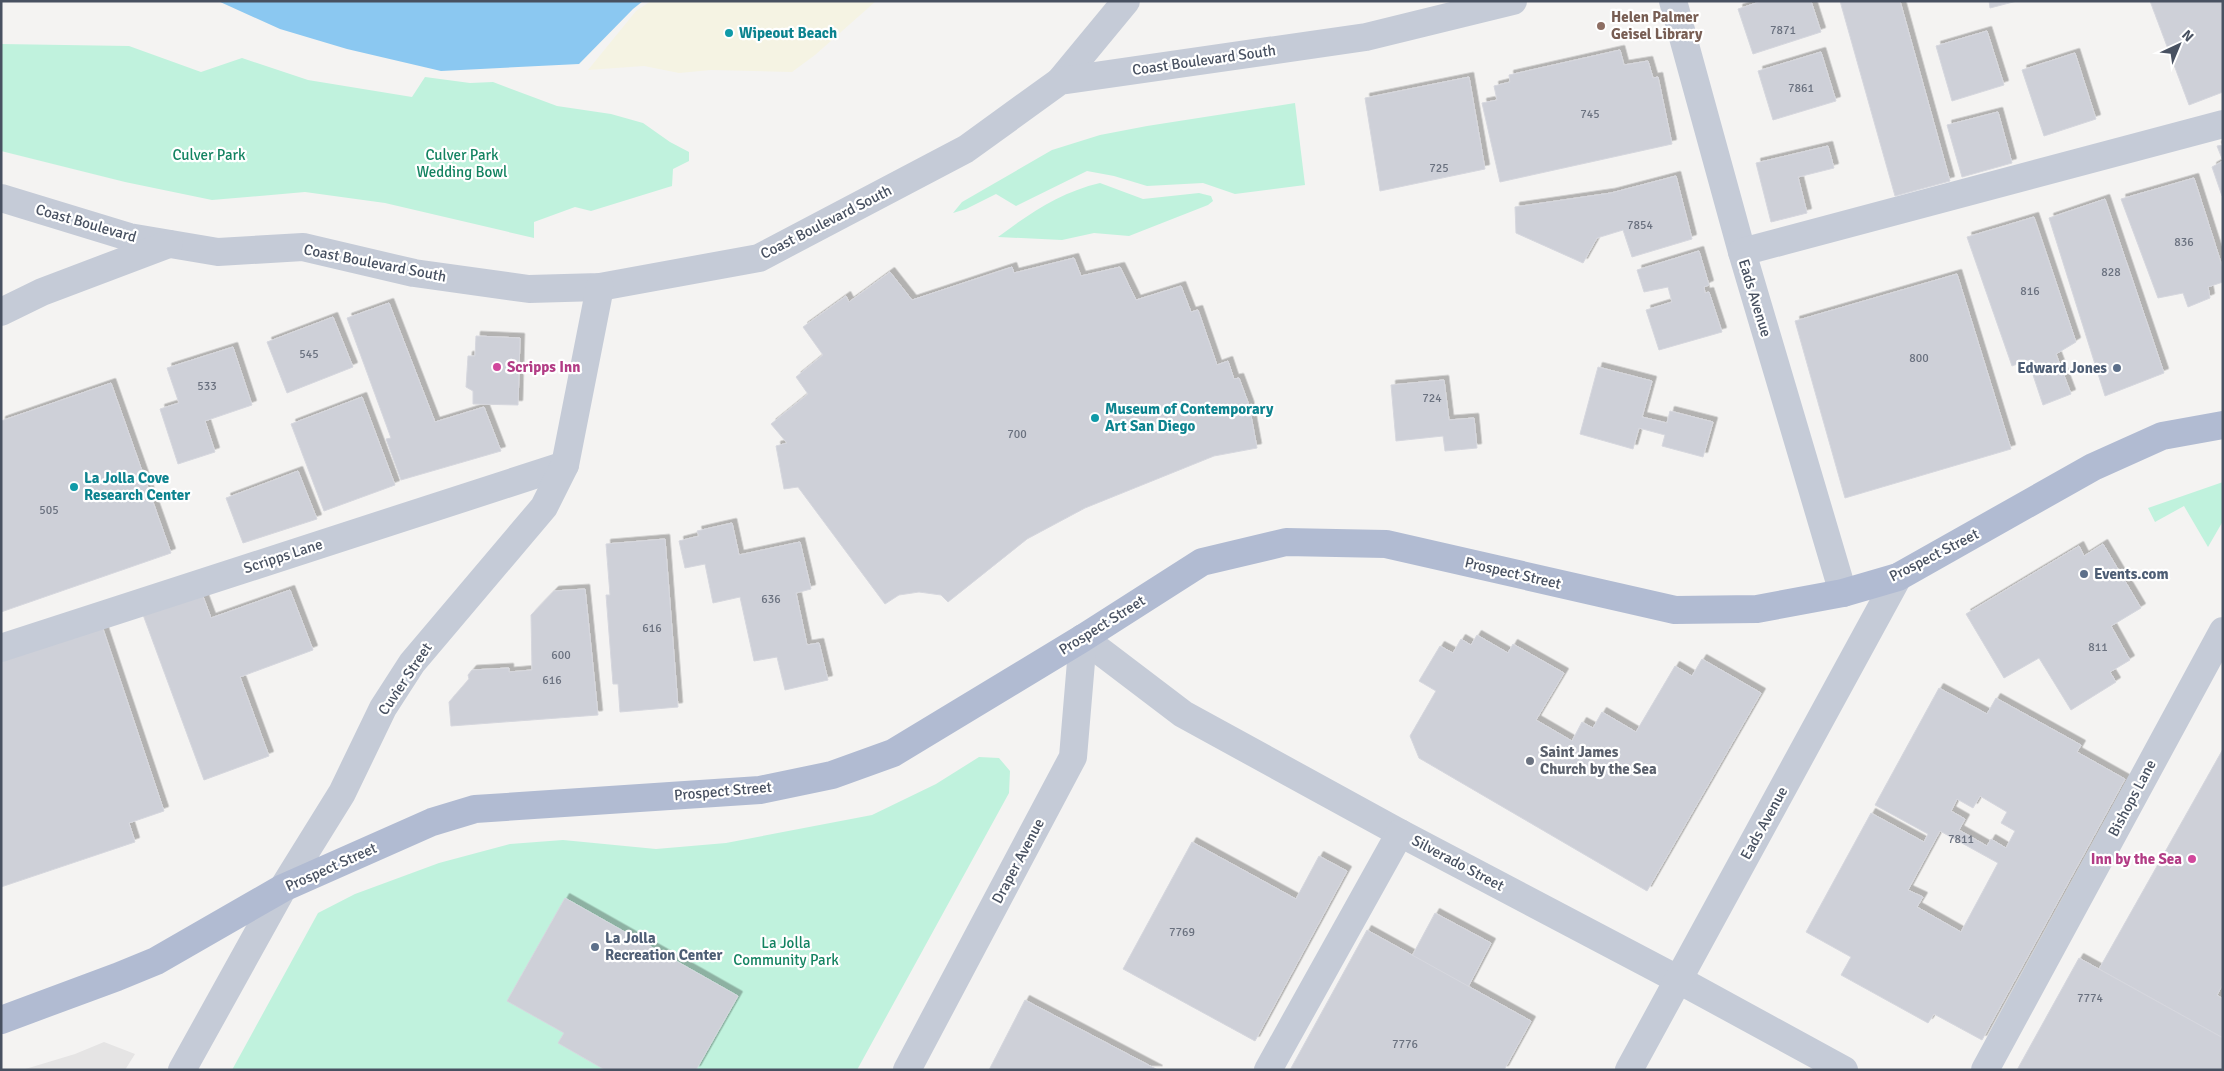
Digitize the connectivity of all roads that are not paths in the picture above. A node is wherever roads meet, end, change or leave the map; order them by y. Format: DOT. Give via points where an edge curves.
graph roads {
  1 [pos="1126,1"];
  2 [pos="1513,1"];
  3 [pos="1673,1"];
  4 [pos="1060,81"];
  5 [pos="2223,124"];
  6 [pos="1,198"];
  7 [pos="172,243"];
  8 [pos="1742,252"];
  9 [pos="600,287"];
  10 [pos="1,312"];
  11 [pos="2223,425"];
  12 [pos="565,465"];
  13 [pos="1898,577"];
  14 [pos="1843,593"];
  15 [pos="2223,631"];
  16 [pos="1082,638"];
  17 [pos="1,648"];
  18 [pos="1400,833"];
  19 [pos="283,888"];
  20 [pos="1679,980"];
  21 [pos="1,1020"];
  22 [pos="182,1070"];
  23 [pos="906,1070"];
  24 [pos="1268,1070"];
  25 [pos="1629,1070"];
  26 [pos="1844,1070"];
  27 [pos="1985,1070"];
  1 -- 4 [label="street"];
  2 -- 4 [label="street, Coast Boulevard South" via="1366,37"];
  3 -- 8 [label="street, Eads Avenue"];
  4 -- 9 [label="street, Coast Boulevard South" via="966,150 759,258"];
  5 -- 8 [label="street"];
  6 -- 7 [label="street, Coast Boulevard" via="129,237"];
  7 -- 9 [label="street, Coast Boulevard South" via="218,252 303,247 414,273 529,289"];
  7 -- 10 [label="street" via="42,292"];
  8 -- 14 [label="street, Eads Avenue"];
  9 -- 12 [label="street, Cuvier Street"];
  11 -- 13 [label="main road, Prospect Street" via="2162,436 2093,467"];
  12 -- 17 [label="street, Scripps Lane"];
  12 -- 19 [label="street, Cuvier Street" via="544,507 412,663 383,708 342,792"];
  13 -- 14 [label="main road, Prospect Street"];
  13 -- 20 [label="street, Eads Avenue"];
  14 -- 16 [label="main road, Prospect Street" via="1758,609 1675,610 1386,544 1286,542 1202,562"];
  15 -- 27 [label="street, Bishops Lane"];
  16 -- 18 [label="street, Silverado Street" via="1183,714"];
  16 -- 19 [label="main road, Prospect Street" via="893,753 832,776 760,790 476,809 432,822"];
  16 -- 23 [label="street, Draper Avenue" via="1073,757"];
  18 -- 20 [label="street, Silverado Street"];
  18 -- 24 [label="street"];
  19 -- 21 [label="main road, Prospect Street" via="156,961"];
  19 -- 22 [label="street, Cuvier Street"];
  20 -- 25 [label="street, Eads Avenue"];
  20 -- 26 [label="street, Silverado Street"];
}
